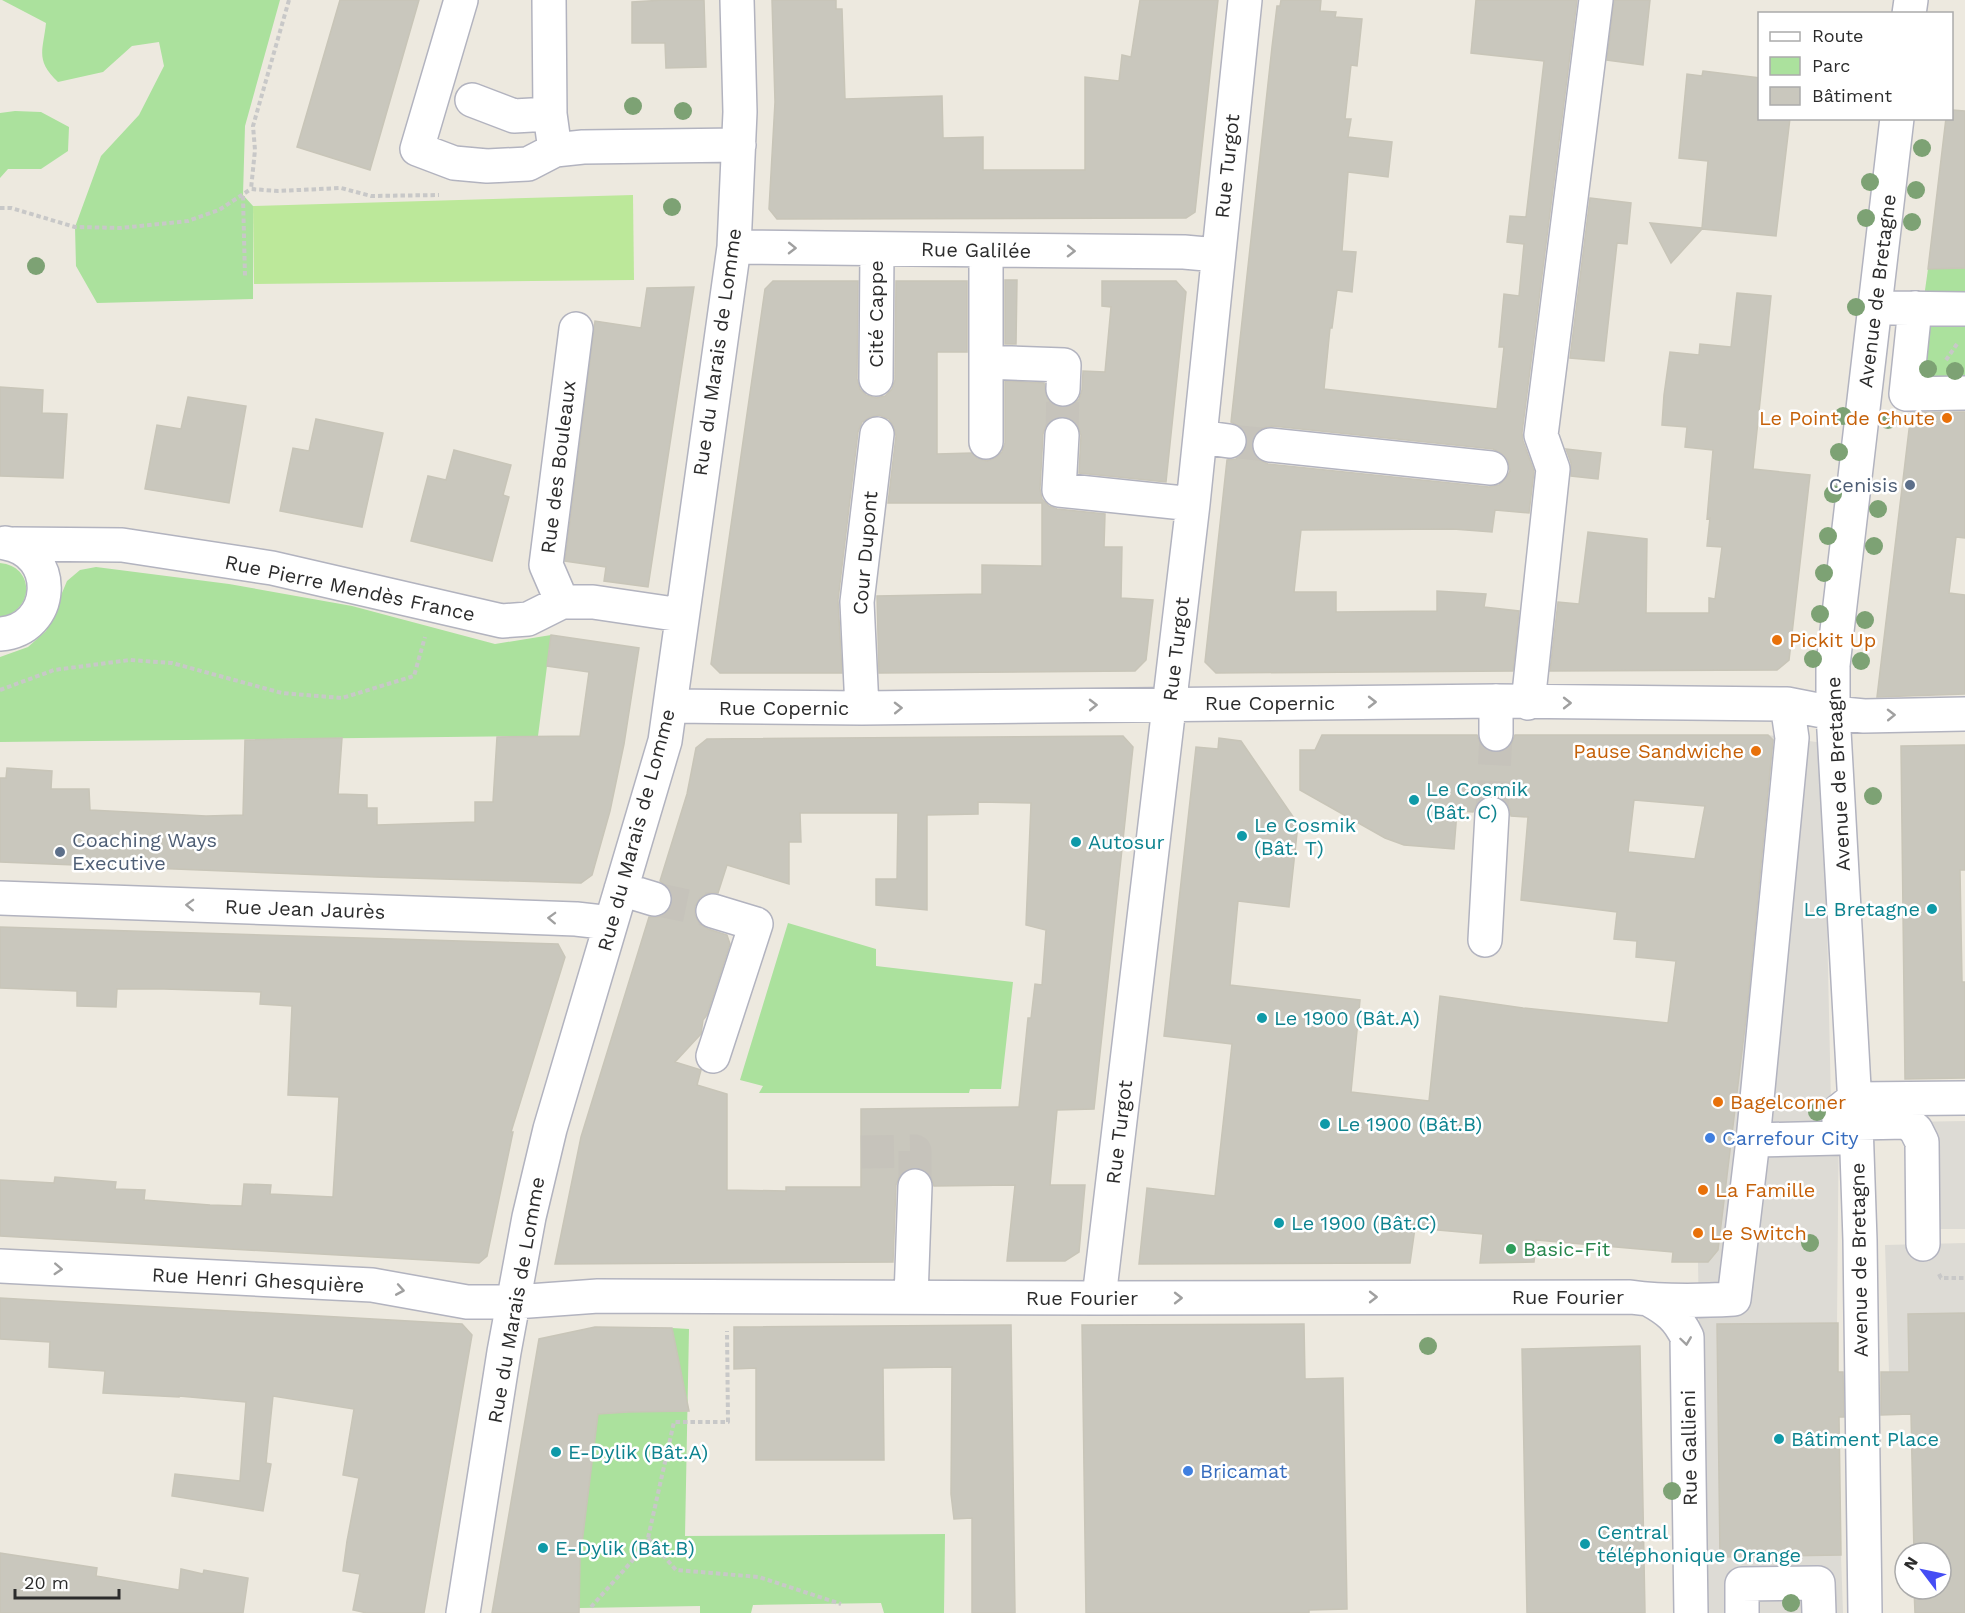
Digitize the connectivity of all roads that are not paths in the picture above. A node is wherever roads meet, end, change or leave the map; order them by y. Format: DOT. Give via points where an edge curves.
graph roads {
  1 [pos="461,0"];
  2 [pos="549,0"];
  3 [pos="737,0"];
  4 [pos="1245,0"];
  5 [pos="1596,0"];
  6 [pos="472,100"];
  7 [pos="550,114"];
  8 [pos="1897,120"];
  9 [pos="739,145"];
  10 [pos="555,150"];
  11 [pos="734,247"];
  12 [pos="876,249"];
  13 [pos="986,250"];
  14 [pos="1217,255"];
  15 [pos="1876,308"];
  16 [pos="1915,308"];
  17 [pos="1965,309"];
  18 [pos="576,328"];
  19 [pos="986,362"];
  20 [pos="876,379"];
  21 [pos="1063,389"];
  22 [pos="1965,393"];
  23 [pos="877,435"];
  24 [pos="1062,435"];
  25 [pos="986,442"];
  26 [pos="1270,445"];
  27 [pos="1491,468"];
  28 [pos="1193,504"];
  29 [pos="7,543"];
  30 [pos="562,602"];
  31 [pos="681,615"];
  32 [pos="0,634"];
  33 [pos="1512,702"];
  34 [pos="1169,704"];
  35 [pos="1787,704"];
  36 [pos="671,706"];
  37 [pos="862,708"];
  38 [pos="1833,713"];
  39 [pos="1965,714"];
  40 [pos="1496,734"];
  41 [pos="1492,814"];
  42 [pos="621,889"];
  43 [pos="0,898"];
  44 [pos="654,899"];
  45 [pos="713,911"];
  46 [pos="610,923"];
  47 [pos="1485,940"];
  48 [pos="712,1056"];
  49 [pos="1965,1098"];
  50 [pos="1855,1111"];
  51 [pos="1754,1140"];
  52 [pos="915,1186"];
  53 [pos="1923,1236"];
  54 [pos="0,1266"];
  55 [pos="911,1297"];
  56 [pos="1099,1298"];
  57 [pos="1650,1300"];
  58 [pos="515,1302"];
  59 [pos="463,1613"];
  60 [pos="1691,1613"];
  61 [pos="1742,1613"];
  62 [pos="1819,1613"];
  63 [pos="1865,1613"];
  1 -- 10 [label="street" via="417,148 454,163 487,166 528,164"];
  2 -- 7 [label="street"];
  3 -- 9 [label="street, Rue du Marais de Lomme"];
  4 -- 14 [label="street, Rue Turgot"];
  5 -- 33 [label="street" via="1541,435 1552,469"];
  6 -- 7 [label="street" via="514,116"];
  7 -- 10 [label="street"];
  8 -- 15 [label="street, Avenue de Bretagne"];
  9 -- 10 [label="street"];
  9 -- 11 [label="street, Rue du Marais de Lomme"];
  11 -- 12 [label="street, Rue Galilée, one-way"];
  11 -- 31 [label="street, Rue du Marais de Lomme"];
  12 -- 13 [label="street, Rue Galilée"];
  12 -- 20 [label="street, Cité Cappe"];
  13 -- 14 [label="street, Rue Galilée, one-way"];
  13 -- 19 [label="street"];
  14 -- 28 [label="street, Rue Turgot" via="1214,439"];
  15 -- 16 [label="street"];
  15 -- 38 [label="street, Avenue de Bretagne" via="1833,665"];
  16 -- 17 [label="street"];
  16 -- 22 [label="street" via="1906,394"];
  18 -- 30 [label="street, Rue des Bouleaux" via="546,565"];
  19 -- 21 [label="street" via="1064,365"];
  19 -- 25 [label="street"];
  23 -- 37 [label="street, Cour Dupont" via="857,602"];
  24 -- 28 [label="street" via="1059,490"];
  26 -- 27 [label="street"];
  28 -- 34 [label="street, Rue Turgot"];
  29 -- 30 [label="street, Rue Pierre Mendès France" via="122,545 272,568 502,621 528,619"];
  29 -- 32 [label="street, Rue Pierre Mendès France" via="27,552 37,562 45,591 34,618 22,628"];
  30 -- 31 [label="street, Rue Pierre Mendès France" via="593,602"];
  31 -- 36 [label="street, Rue du Marais de Lomme"];
  34 -- 33 [label="street, Rue Copernic, one-way"];
  33 -- 35 [label="street, Rue Copernic, one-way"];
  33 -- 40 [label="street"];
  37 -- 34 [label="street, Rue Copernic, one-way"];
  34 -- 56 [label="street, Rue Turgot"];
  35 -- 38 [label="street, Rue Copernic"];
  35 -- 51 [label="street" via="1792,738"];
  36 -- 37 [label="street, Rue Copernic"];
  36 -- 42 [label="street, Rue du Marais de Lomme" via="665,741"];
  38 -- 39 [label="street, Rue Copernic, one-way"];
  38 -- 50 [label="street, Avenue de Bretagne"];
  41 -- 47 [label="street"];
  42 -- 44 [label="street"];
  42 -- 46 [label="street, Rue du Marais de Lomme"];
  46 -- 43 [label="street, Rue Jean Jaurès, one-way"];
  45 -- 48 [label="street" via="756,924"];
  46 -- 58 [label="street, Rue du Marais de Lomme" via="550,1130 529,1217"];
  49 -- 50 [label="street"];
  50 -- 51 [label="street" via="1839,1112 1839,1138"];
  50 -- 53 [label="street" via="1907,1122 1916,1130 1922,1143"];
  50 -- 63 [label="street, Avenue de Bretagne"];
  51 -- 57 [label="street" via="1734,1299"];
  52 -- 55 [label="street"];
  54 -- 58 [label="street, Rue Henri Ghesquière, one-way" via="372,1286 466,1302"];
  55 -- 56 [label="street, Rue Fourier"];
  55 -- 58 [label="street, Rue Fourier" via="598,1296"];
  56 -- 57 [label="street, Rue Fourier, one-way"];
  57 -- 60 [label="street, Rue Gallieni, one-way" via="1674,1316 1687,1337"];
  58 -- 59 [label="street, Rue du Marais de Lomme"];
  61 -- 62 [label="street" via="1742,1584 1807,1583 1818,1583"];
}
